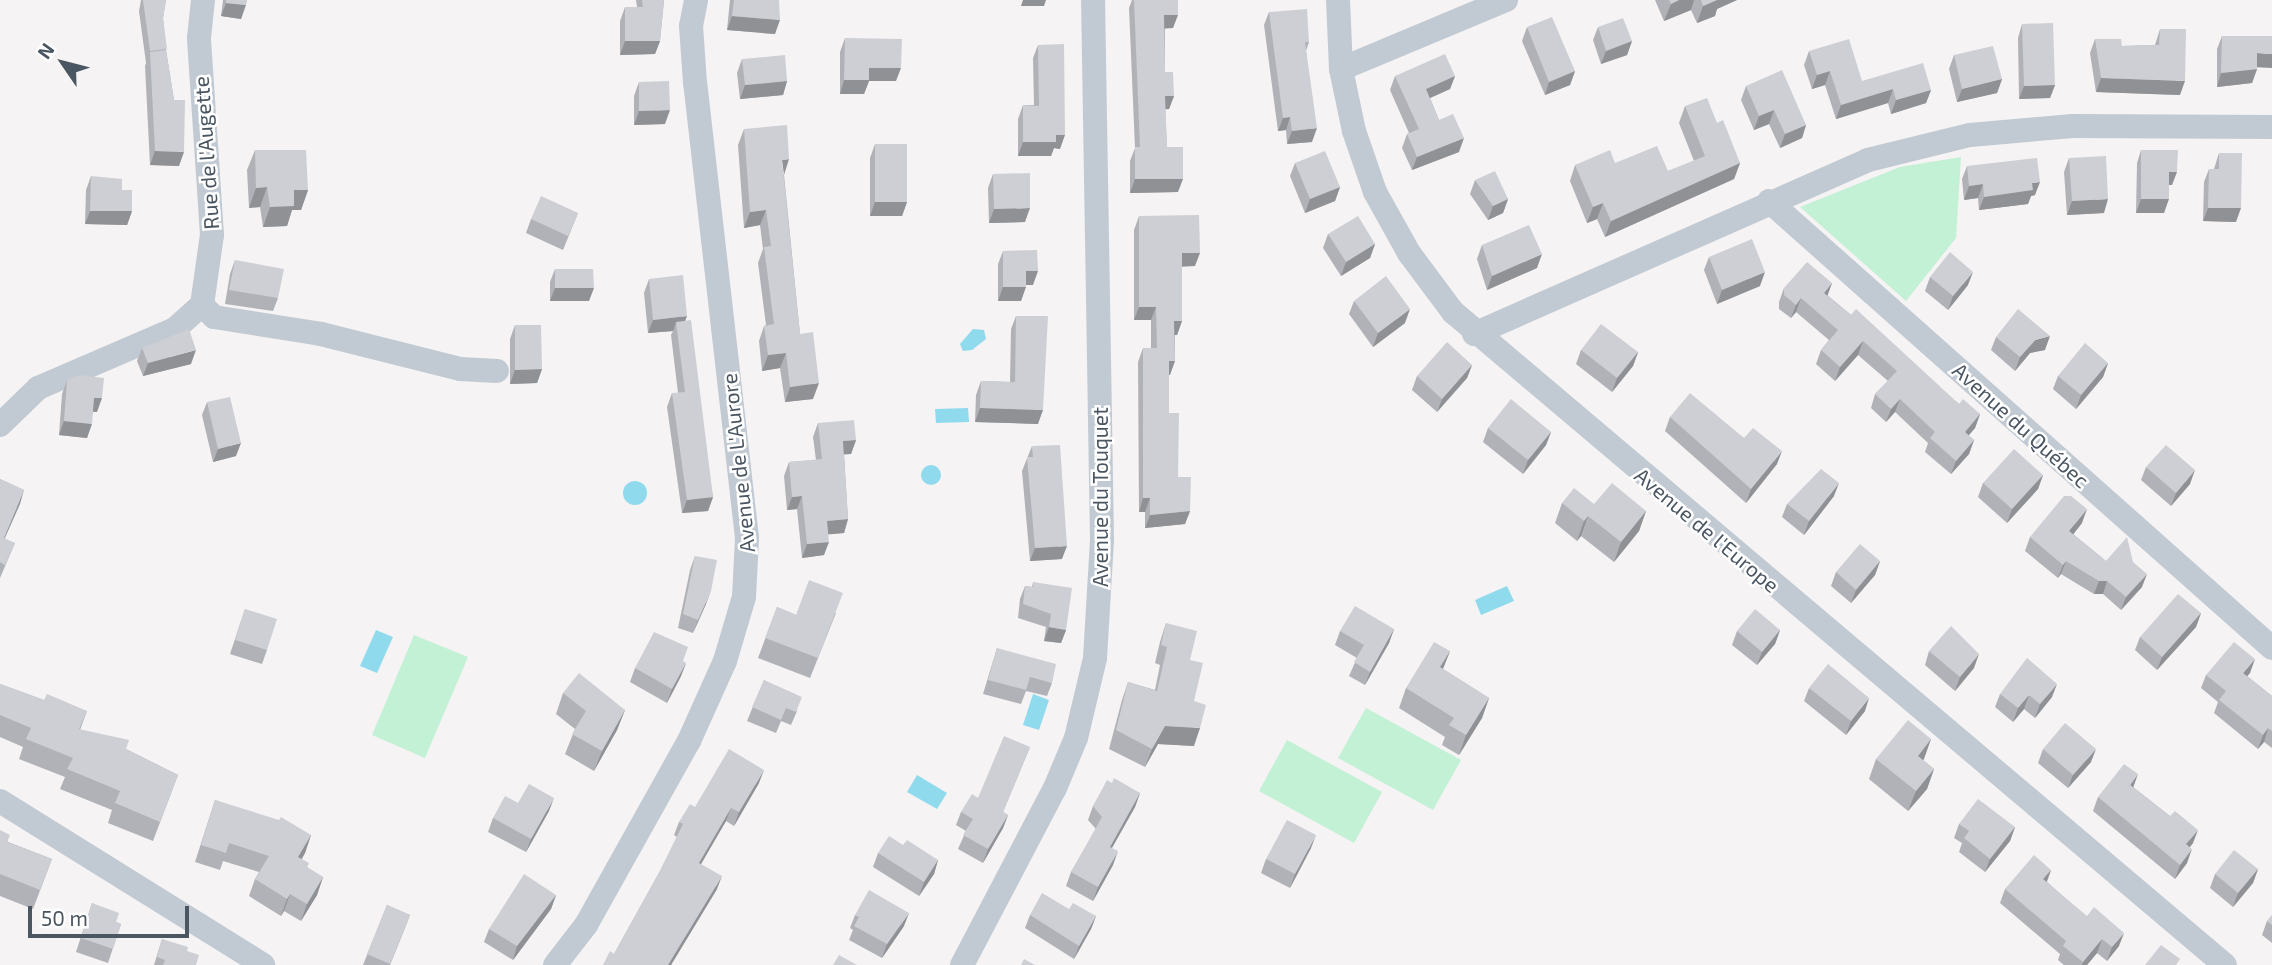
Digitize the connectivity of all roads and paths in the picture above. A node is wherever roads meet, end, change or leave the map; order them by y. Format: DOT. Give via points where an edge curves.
graph roads {
  1 [pos="203,0"];
  2 [pos="696,0"];
  3 [pos="1093,0"];
  4 [pos="1338,0"];
  5 [pos="1506,0"];
  6 [pos="1341,69"];
  7 [pos="2272,127"];
  8 [pos="1769,201"];
  9 [pos="202,305"];
  10 [pos="1474,334"];
  11 [pos="496,371"];
  12 [pos="5,409"];
  13 [pos="2272,648"];
  14 [pos="0,801"];
  15 [pos="230,956"];
  16 [pos="263,965"];
  17 [pos="555,965"];
  18 [pos="962,965"];
  19 [pos="2225,965"];
  1 -- 9 [label="street, Rue de l'Augette" via="199,38 212,235"];
  2 -- 17 [label="street, Avenue de L'Aurore" via="691,26 695,83 747,538 744,597 726,661 689,741 586,925"];
  3 -- 18 [label="street, Avenue du Touquet" via="1102,540 1095,658 1076,738 1055,788"];
  4 -- 6 [label="street, Avenue de l'Europe"];
  5 -- 6 [label="street"];
  6 -- 10 [label="street, Avenue de l'Europe" via="1353,131 1375,192 1409,253"];
  7 -- 8 [label="street" via="2073,126 1970,135 1868,160"];
  8 -- 10 [label="street"];
  8 -- 13 [label="street, Avenue du Québec"];
  9 -- 11 [label="street" via="219,318 321,334 460,369"];
  9 -- 12 [label="street" via="175,329 65,373"];
  10 -- 19 [label="street, Avenue de l'Europe"];
  14 -- 15 [label="street"];
  15 -- 16 [label="street"];
}
